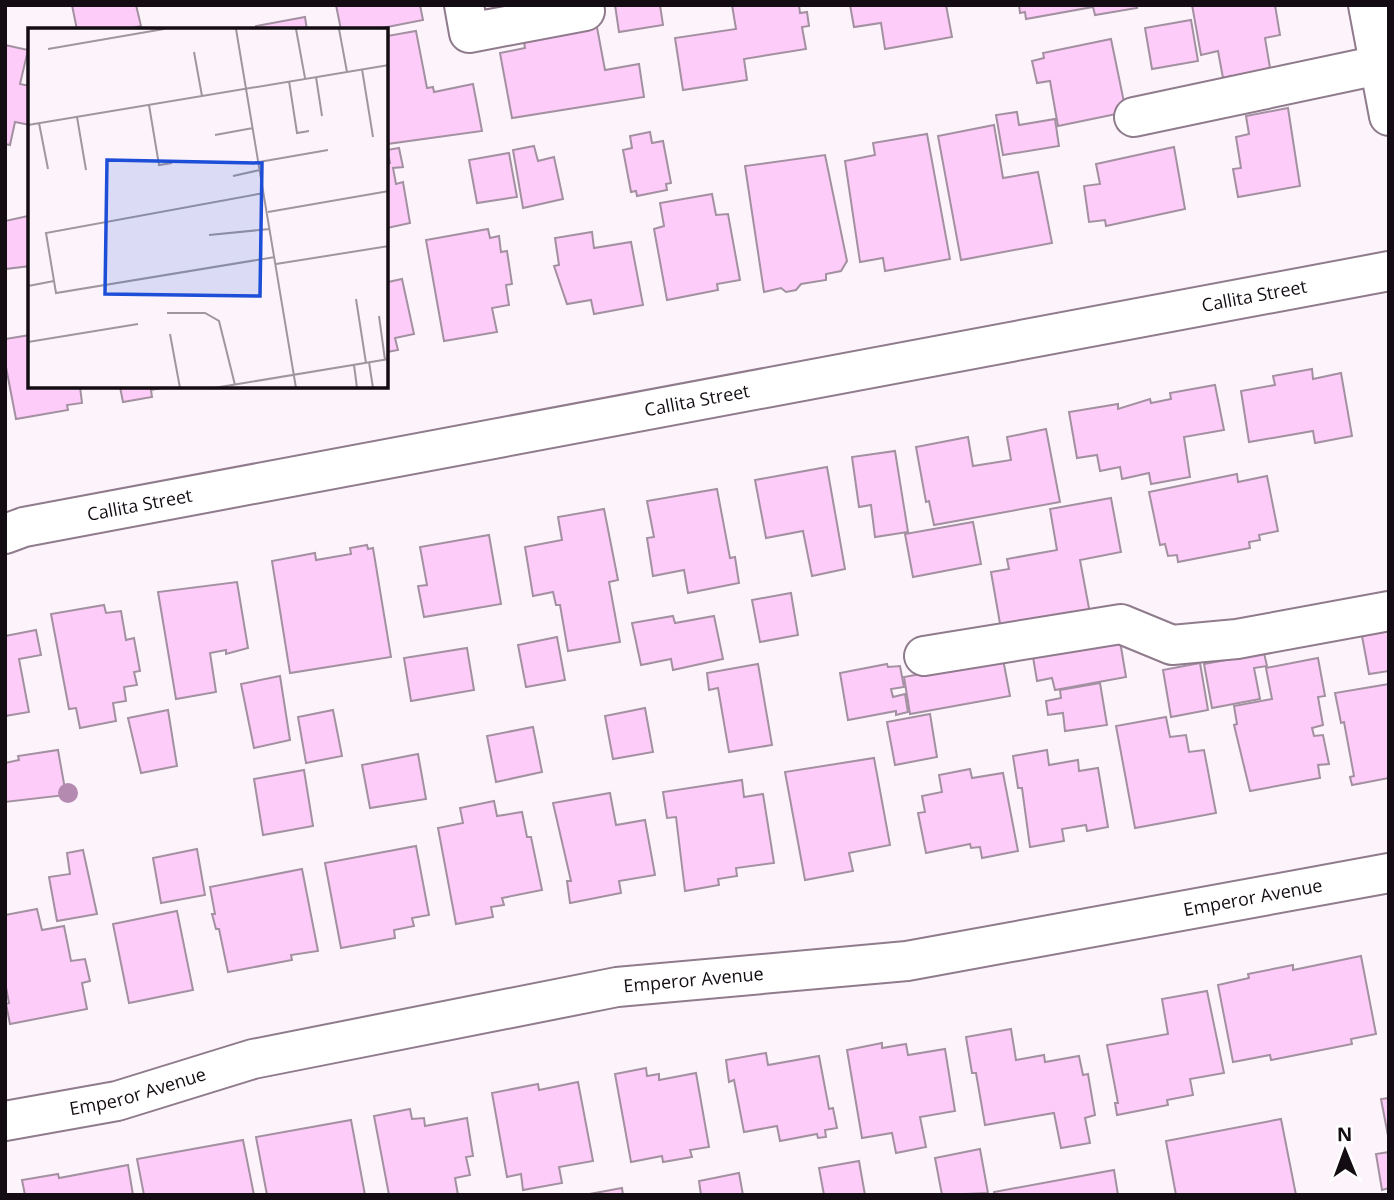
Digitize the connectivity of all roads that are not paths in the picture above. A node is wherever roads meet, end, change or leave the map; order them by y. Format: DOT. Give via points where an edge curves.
graph roads {
  1 [pos="464,5"];
  2 [pos="1368,5"];
  3 [pos="585,11"];
  4 [pos="1379,65"];
  5 [pos="1389,116"];
  6 [pos="1134,117"];
  7 [pos="1389,271"];
  8 [pos="5,534"];
  9 [pos="1389,611"];
  10 [pos="924,656"];
  11 [pos="1389,873"];
  12 [pos="5,1122"];
  1 -- 3 [label="street" via="469,33"];
  2 -- 4 [label="street"];
  4 -- 5 [label="street"];
  4 -- 6 [label="street"];
  7 -- 8 [label="street, Callita Street"];
  9 -- 10 [label="street" via="1237,639 1172,645 1121,624"];
  11 -- 12 [label="street, Emperor Avenue" via="907,961 617,987 253,1059 117,1101"];
}
